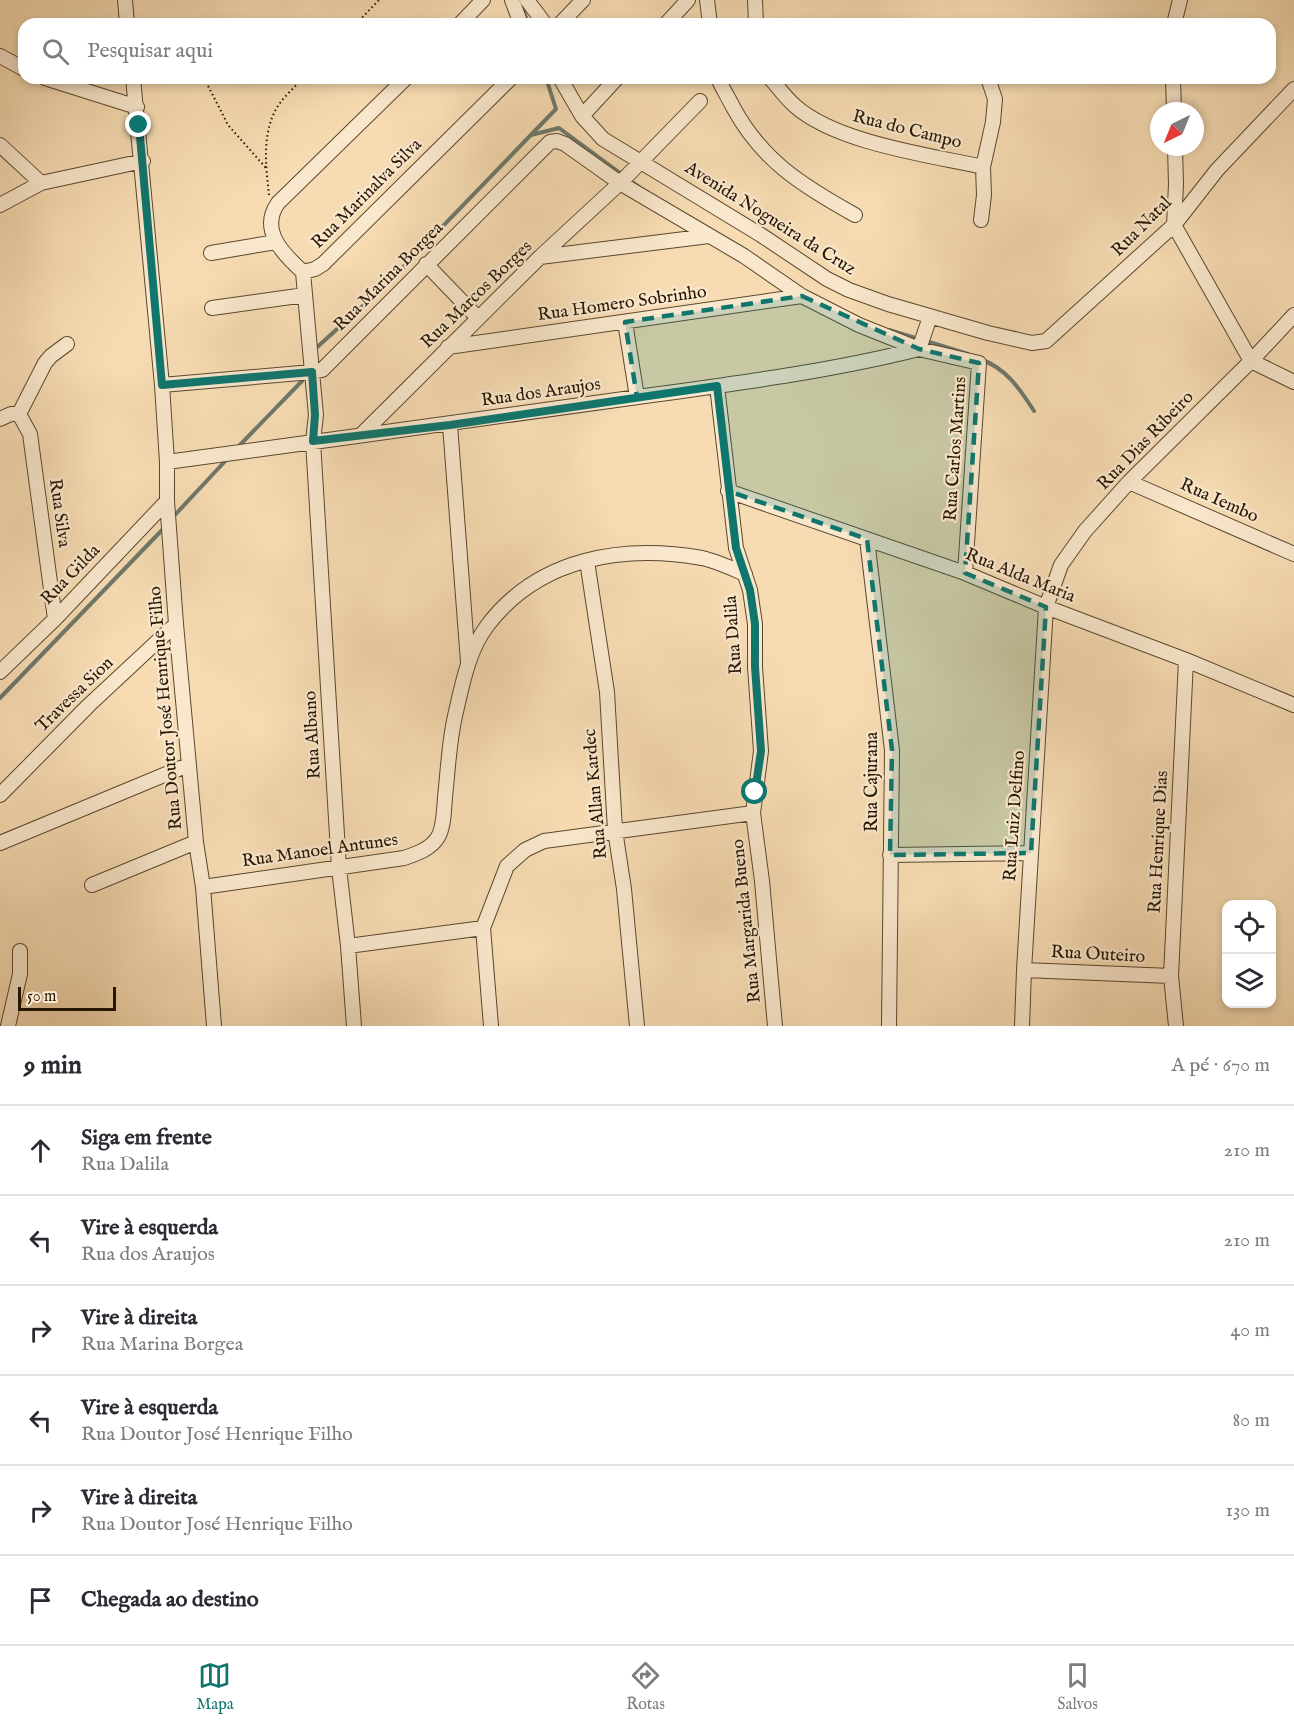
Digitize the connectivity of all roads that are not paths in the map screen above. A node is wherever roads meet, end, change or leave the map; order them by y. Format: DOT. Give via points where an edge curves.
graph roads {
  1 [pos="125,0"];
  2 [pos="483,0"];
  3 [pos="513,0"];
  4 [pos="527,0"];
  5 [pos="583,0"];
  6 [pos="688,0"];
  7 [pos="707,0"];
  8 [pos="755,0"];
  9 [pos="1180,0"];
  10 [pos="126,18"];
  11 [pos="466,18"];
  12 [pos="519,18"];
  13 [pos="540,18"];
  14 [pos="566,18"];
  15 [pos="672,18"];
  16 [pos="709,18"];
  17 [pos="756,18"];
  18 [pos="1176,18"];
  19 [pos="0,56"];
  20 [pos="18,66"];
  21 [pos="64,84"];
  22 [pos="134,84"];
  23 [pos="400,84"];
  24 [pos="505,84"];
  25 [pos="563,84"];
  26 [pos="611,84"];
  27 [pos="721,84"];
  28 [pos="775,84"];
  29 [pos="990,84"];
  30 [pos="1173,84"];
  31 [pos="1293,93"];
  32 [pos="700,101"];
  33 [pos="1174,102"];
  34 [pos="137,107"];
  35 [pos="582,116"];
  36 [pos="0,146"];
  37 [pos="1175,156"];
  38 [pos="143,161"];
  39 [pos="639,162"];
  40 [pos="983,167"];
  41 [pos="621,182"];
  42 [pos="41,183"];
  43 [pos="0,206"];
  44 [pos="855,215"];
  45 [pos="981,220"];
  46 [pos="1174,225"];
  47 [pos="709,236"];
  48 [pos="276,242"];
  49 [pos="211,253"];
  50 [pos="540,257"];
  51 [pos="426,264"];
  52 [pos="303,272"];
  53 [pos="305,295"];
  54 [pos="802,296"];
  55 [pos="212,308"];
  56 [pos="1294,315"];
  57 [pos="478,318"];
  58 [pos="930,320"];
  59 [pos="625,322"];
  60 [pos="1058,332"];
  61 [pos="67,344"];
  62 [pos="921,346"];
  63 [pos="448,347"];
  64 [pos="1251,361"];
  65 [pos="309,367"];
  66 [pos="1294,382"];
  67 [pos="162,385"];
  68 [pos="717,386"];
  69 [pos="637,397"];
  70 [pos="19,414"];
  71 [pos="0,419"];
  72 [pos="450,425"];
  73 [pos="361,435"];
  74 [pos="313,441"];
  75 [pos="167,462"];
  76 [pos="1129,482"];
  77 [pos="728,491"];
  78 [pos="166,501"];
  79 [pos="867,539"];
  80 [pos="1294,554"];
  81 [pos="587,561"];
  82 [pos="745,573"];
  83 [pos="965,573"];
  84 [pos="1046,607"];
  85 [pos="55,619"];
  86 [pos="176,624"];
  87 [pos="1186,660"];
  88 [pos="468,662"];
  89 [pos="0,672"];
  90 [pos="1294,705"];
  91 [pos="188,765"];
  92 [pos="0,795"];
  93 [pos="753,813"];
  94 [pos="615,830"];
  95 [pos="196,842"];
  96 [pos="0,843"];
  97 [pos="1031,853"];
  98 [pos="890,855"];
  99 [pos="339,868"];
  100 [pos="92,885"];
  101 [pos="203,887"];
  102 [pos="483,928"];
  103 [pos="348,946"];
  104 [pos="20,951"];
  105 [pos="1024,970"];
  106 [pos="1171,976"];
  107 [pos="8,1026"];
  108 [pos="214,1026"];
  109 [pos="354,1026"];
  110 [pos="491,1026"];
  111 [pos="637,1026"];
  112 [pos="776,1026"];
  113 [pos="889,1026"];
  114 [pos="1022,1026"];
  115 [pos="1176,1026"];
  1 -- 10 [label="street"];
  2 -- 11 [label="street"];
  3 -- 12 [label="street"];
  4 -- 13 [label="street"];
  5 -- 14 [label="street"];
  6 -- 15 [label="street"];
  7 -- 16 [label="street"];
  8 -- 17 [label="street"];
  9 -- 18 [label="street"];
  19 -- 20 [label="street"];
  21 -- 34 [label="street"];
  22 -- 34 [label="street, Rua Doutor José Henrique Filho"];
  23 -- 48 [label="street" via="278,203 270,219"];
  24 -- 52 [label="street, Rua Marinalva Silva" via="323,264"];
  25 -- 35 [label="street, Avenida Nogueira da Cruz"];
  26 -- 35 [label="street"];
  27 -- 44 [label="street" via="742,124 774,163"];
  28 -- 40 [label="street, Rua do Campo" via="795,106 837,131"];
  29 -- 40 [label="street, Rua do Campo" via="995,99"];
  30 -- 33 [label="street"];
  31 -- 46 [label="street, Rua Natal" via="1216,170"];
  32 -- 39 [label="street, Rua Marcos Borges"];
  34 -- 38 [label="street, Rua Doutor José Henrique Filho"];
  35 -- 39 [label="street, Avenida Nogueira da Cruz" via="603,139"];
  36 -- 42 [label="street"];
  37 -- 46 [label="street"];
  38 -- 42 [label="street"];
  38 -- 67 [label="street, Rua Doutor José Henrique Filho"];
  39 -- 41 [label="street, Rua Marcos Borges"];
  39 -- 58 [label="street, Avenida Nogueira da Cruz" via="827,279"];
  40 -- 45 [label="street, Rua do Campo"];
  41 -- 47 [label="street"];
  41 -- 50 [label="street, Rua Marcos Borges"];
  41 -- 51 [label="street, Rua Marina Borgea" via="565,144 550,142"];
  42 -- 43 [label="street"];
  46 -- 60 [label="street, Rua Natal"];
  46 -- 64 [label="street"];
  47 -- 50 [label="street"];
  47 -- 54 [label="street"];
  48 -- 49 [label="street"];
  48 -- 52 [label="street"];
  50 -- 57 [label="street, Rua Marcos Borges"];
  51 -- 57 [label="street"];
  51 -- 65 [label="street, Rua Marina Borgea" via="322,370"];
  52 -- 53 [label="street"];
  53 -- 55 [label="street"];
  53 -- 65 [label="street"];
  54 -- 59 [label="street, Rua Homero Sobrinho"];
  54 -- 62 [label="street" via="859,325"];
  56 -- 64 [label="street, Rua Dias Ribeiro"];
  57 -- 63 [label="street, Rua Marcos Borges"];
  58 -- 60 [label="street, Avenida Nogueira da Cruz" via="1032,343 1046,341"];
  58 -- 62 [label="street"];
  59 -- 63 [label="street, Rua Homero Sobrinho"];
  59 -- 69 [label="street"];
  61 -- 70 [label="street" via="45,363"];
  62 -- 68 [label="street, Rua dos Araujos" via="853,365"];
  62 -- 83 [label="street, Rua Carlos Martins" via="979,363"];
  63 -- 73 [label="street, Rua Marcos Borges"];
  64 -- 66 [label="street"];
  64 -- 76 [label="street, Rua Dias Ribeiro"];
  65 -- 67 [label="street"];
  65 -- 74 [label="street" via="315,415"];
  67 -- 75 [label="street, Rua Doutor José Henrique Filho"];
  68 -- 69 [label="street, Rua dos Araujos"];
  68 -- 77 [label="street, Rua Dalila"];
  69 -- 72 [label="street, Rua dos Araujos"];
  70 -- 71 [label="street"];
  70 -- 85 [label="street, Rua Silva" via="30,434"];
  72 -- 73 [label="street, Rua dos Araujos"];
  72 -- 88 [label="street"];
  73 -- 74 [label="street, Rua dos Araujos"];
  74 -- 75 [label="street, Rua dos Araujos"];
  74 -- 99 [label="street, Rua Albano"];
  75 -- 78 [label="street, Rua Doutor José Henrique Filho"];
  76 -- 80 [label="street, Rua Iembo"];
  76 -- 84 [label="street, Rua Dias Ribeiro" via="1085,531 1061,566"];
  77 -- 79 [label="street, Rua Alda Maria"];
  77 -- 82 [label="street, Rua Dalila" via="736,548"];
  78 -- 85 [label="street, Rua Gilda"];
  78 -- 86 [label="street, Rua Doutor José Henrique Filho"];
  79 -- 83 [label="street, Rua Alda Maria"];
  79 -- 98 [label="street, Rua Cajurana" via="892,750"];
  81 -- 82 [label="street, Rua Manoel Antunes" via="631,552 703,558"];
  81 -- 88 [label="street, Rua Manoel Antunes" via="552,572 530,585 486,627"];
  81 -- 94 [label="street, Rua Allan Kardec" via="607,692"];
  82 -- 93 [label="street, Rua Dalila" via="755,624 761,751"];
  83 -- 84 [label="street, Rua Alda Maria"];
  84 -- 87 [label="street, Rua Alda Maria"];
  84 -- 97 [label="street, Rua Luiz Delfino"];
  85 -- 89 [label="street, Rua Gilda"];
  86 -- 91 [label="street, Rua Doutor José Henrique Filho"];
  86 -- 92 [label="street, Travessa Sion"];
  87 -- 90 [label="street, Rua Alda Maria"];
  87 -- 106 [label="street, Rua Henrique Dias"];
  88 -- 99 [label="street, Rua Manoel Antunes" via="454,718 439,836 418,853 404,858"];
  91 -- 95 [label="street, Rua Doutor José Henrique Filho"];
  91 -- 96 [label="street"];
  93 -- 94 [label="street"];
  93 -- 112 [label="street, Rua Margarida Bueno"];
  94 -- 102 [label="street" via="544,841 525,850 507,866"];
  94 -- 111 [label="street, Rua Allan Kardec"];
  95 -- 100 [label="street"];
  95 -- 101 [label="street, Rua Doutor José Henrique Filho"];
  97 -- 98 [label="street"];
  97 -- 105 [label="street, Rua Luiz Delfino"];
  98 -- 113 [label="street, Rua Cajurana"];
  99 -- 101 [label="street, Rua Manoel Antunes"];
  99 -- 103 [label="street, Rua Albano"];
  101 -- 108 [label="street, Rua Doutor José Henrique Filho"];
  102 -- 103 [label="street"];
  102 -- 110 [label="street"];
  103 -- 109 [label="street, Rua Albano"];
  104 -- 107 [label="street" via="20,974"];
  105 -- 106 [label="street, Rua Outeiro"];
  105 -- 114 [label="street, Rua Luiz Delfino"];
  106 -- 115 [label="street, Rua Henrique Dias"];
}
